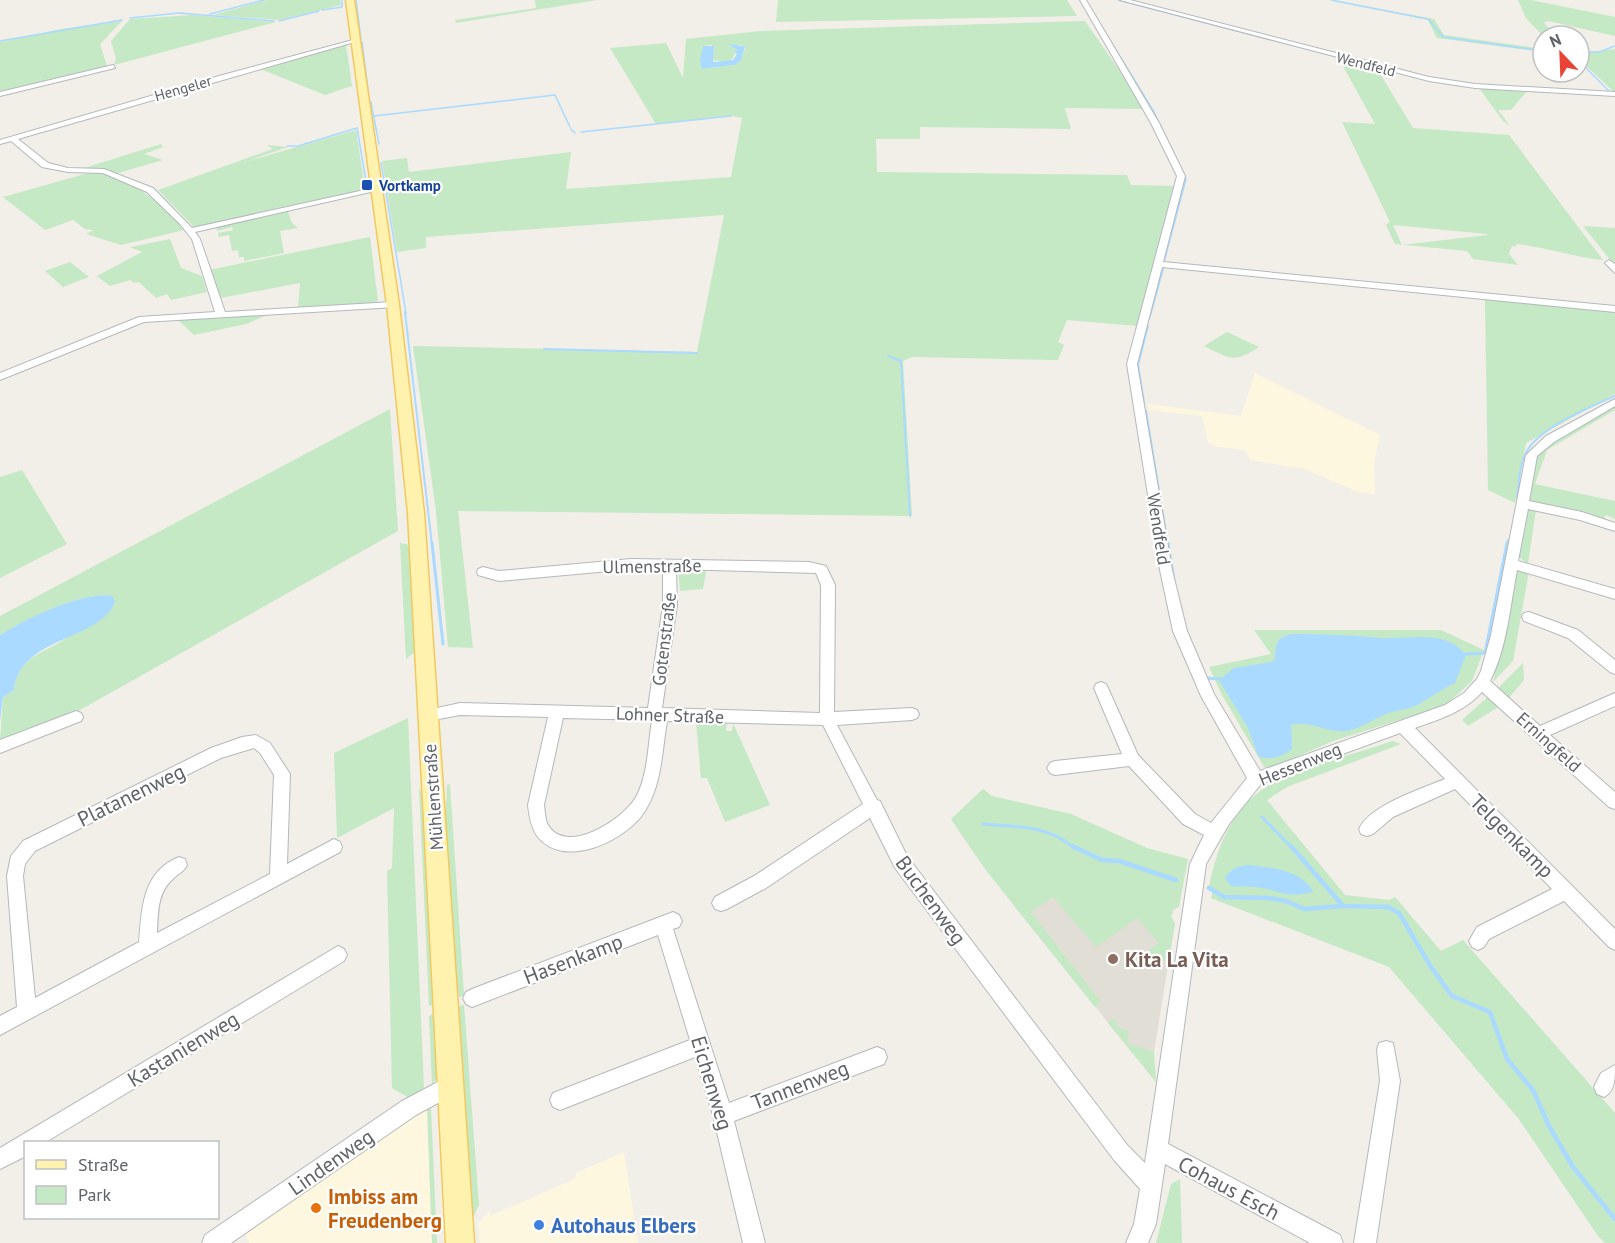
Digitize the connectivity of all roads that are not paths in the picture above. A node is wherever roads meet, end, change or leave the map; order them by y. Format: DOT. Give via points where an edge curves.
graph roads {
  1 [pos="350,0"];
  2 [pos="1083,0"];
  3 [pos="1123,0"];
  4 [pos="355,41"];
  5 [pos="113,67"];
  6 [pos="0,94"];
  7 [pos="1615,94"];
  8 [pos="12,138"];
  9 [pos="0,142"];
  10 [pos="375,189"];
  11 [pos="190,231"];
  12 [pos="1160,264"];
  13 [pos="393,305"];
  14 [pos="1615,309"];
  15 [pos="221,315"];
  16 [pos="0,377"];
  17 [pos="1615,402"];
  18 [pos="1522,504"];
  19 [pos="1582,516"];
  20 [pos="1615,527"];
  21 [pos="1582,530"];
  22 [pos="669,564"];
  23 [pos="1511,564"];
  24 [pos="821,569"];
  25 [pos="483,572"];
  26 [pos="1615,594"];
  27 [pos="1529,617"];
  28 [pos="1615,668"];
  29 [pos="1482,683"];
  30 [pos="1101,688"];
  31 [pos="1615,699"];
  32 [pos="557,711"];
  33 [pos="657,714"];
  34 [pos="912,714"];
  35 [pos="428,715"];
  36 [pos="76,717"];
  37 [pos="827,719"];
  38 [pos="1403,726"];
  39 [pos="1539,733"];
  40 [pos="0,747"];
  41 [pos="1132,759"];
  42 [pos="1056,768"];
  43 [pos="1256,779"];
  44 [pos="1457,781"];
  45 [pos="1615,802"];
  46 [pos="874,806"];
  47 [pos="1367,829"];
  48 [pos="1213,832"];
  49 [pos="334,847"];
  50 [pos="179,865"];
  51 [pos="278,878"];
  52 [pos="1566,891"];
  53 [pos="721,903"];
  54 [pos="668,923"];
  55 [pos="1615,940"];
  56 [pos="1478,941"];
  57 [pos="148,947"];
  58 [pos="339,955"];
  59 [pos="472,998"];
  60 [pos="27,1012"];
  61 [pos="0,1026"];
  62 [pos="701,1045"];
  63 [pos="1386,1050"];
  64 [pos="878,1057"];
  65 [pos="451,1085"];
  66 [pos="560,1100"];
  67 [pos="723,1115"];
  68 [pos="30,1141"];
  69 [pos="24,1145"];
  70 [pos="1157,1149"];
  71 [pos="0,1160"];
  72 [pos="1151,1185"];
  73 [pos="213,1243"];
  74 [pos="460,1243"];
  75 [pos="754,1243"];
  76 [pos="1137,1243"];
  77 [pos="1332,1243"];
  78 [pos="1365,1243"];
  1 -- 4 [label="main road, Mühlenstraße"];
  2 -- 12 [label="street, Wendfeld" via="1155,123 1181,176"];
  3 -- 7 [label="street, Wendfeld" via="1429,79 1475,87"];
  4 -- 8 [label="street, Hengeler"];
  4 -- 10 [label="main road, Mühlenstraße"];
  5 -- 6 [label="street"];
  8 -- 9 [label="street, Hengeler"];
  8 -- 11 [label="street" via="52,168 104,171 146,188"];
  10 -- 11 [label="street"];
  10 -- 13 [label="main road, Mühlenstraße"];
  11 -- 15 [label="street"];
  12 -- 14 [label="street"];
  12 -- 43 [label="street, Wendfeld" via="1132,364 1166,570 1180,631 1196,670"];
  13 -- 15 [label="street"];
  13 -- 35 [label="main road, Mühlenstraße" via="416,513"];
  15 -- 16 [label="street" via="142,319"];
  17 -- 18 [label="street" via="1540,445 1530,462"];
  18 -- 19 [label="street"];
  18 -- 23 [label="street"];
  19 -- 20 [label="street"];
  19 -- 21 [label="street"];
  22 -- 24 [label="street, Ulmenstraße"];
  22 -- 25 [label="street, Ulmenstraße" via="499,576"];
  22 -- 33 [label="street, Gotenstraße" via="670,605"];
  23 -- 26 [label="street"];
  23 -- 29 [label="street" via="1497,635"];
  24 -- 37 [label="street, Buchenweg" via="828,585"];
  27 -- 28 [label="street" via="1573,634"];
  29 -- 38 [label="street, Hessenweg" via="1450,709"];
  29 -- 39 [label="street, Erningfeld"];
  30 -- 41 [label="street"];
  31 -- 39 [label="street"];
  32 -- 33 [label="street, Lohner Straße"];
  32 -- 33 [label="street, Gotenstraße" via="536,805 544,833 568,843 609,833 639,806 649,780"];
  32 -- 35 [label="street, Lohner Straße" via="460,709"];
  33 -- 37 [label="street, Lohner Straße"];
  34 -- 37 [label="street, Lohner Straße"];
  35 -- 65 [label="main road, Mühlenstraße"];
  36 -- 40 [label="street"];
  37 -- 46 [label="street, Buchenweg"];
  38 -- 43 [label="street, Hessenweg"];
  38 -- 44 [label="street, Telgenkamp"];
  39 -- 45 [label="street, Erningfeld"];
  41 -- 42 [label="street"];
  41 -- 48 [label="street" via="1189,819"];
  43 -- 48 [label="street, Hessenweg"];
  44 -- 47 [label="street, Telgenkamp" via="1387,812"];
  44 -- 52 [label="street, Telgenkamp"];
  46 -- 53 [label="street" via="760,882"];
  46 -- 72 [label="street, Buchenweg" via="900,862 1121,1153"];
  48 -- 70 [label="street, Hessenweg" via="1198,864"];
  49 -- 51 [label="street"];
  50 -- 57 [label="street" via="159,878 154,887"];
  51 -- 57 [label="street"];
  51 -- 60 [label="street, Platanenweg" via="282,774 256,741 216,753 29,846 17,861 15,876"];
  52 -- 55 [label="street, Telgenkamp"];
  52 -- 56 [label="street, Telgenkamp" via="1483,933"];
  54 -- 59 [label="street, Hasenkamp"];
  54 -- 62 [label="street, Eichenweg"];
  57 -- 60 [label="street"];
  58 -- 68 [label="street, Kastanienweg"];
  60 -- 61 [label="street"];
  62 -- 66 [label="street"];
  62 -- 67 [label="street, Eichenweg"];
  63 -- 78 [label="street" via="1390,1081"];
  64 -- 67 [label="street, Tannenweg"];
  65 -- 73 [label="street, Lindenweg" via="409,1108"];
  65 -- 74 [label="main road, Mühlenstraße"];
  67 -- 75 [label="street, Eichenweg"];
  69 -- 71 [label="street, Kastanienweg"];
  70 -- 72 [label="street, Hessenweg"];
  70 -- 77 [label="street, Cohaus Esch"];
  72 -- 76 [label="street, Hessenweg" via="1145,1224"];
}
